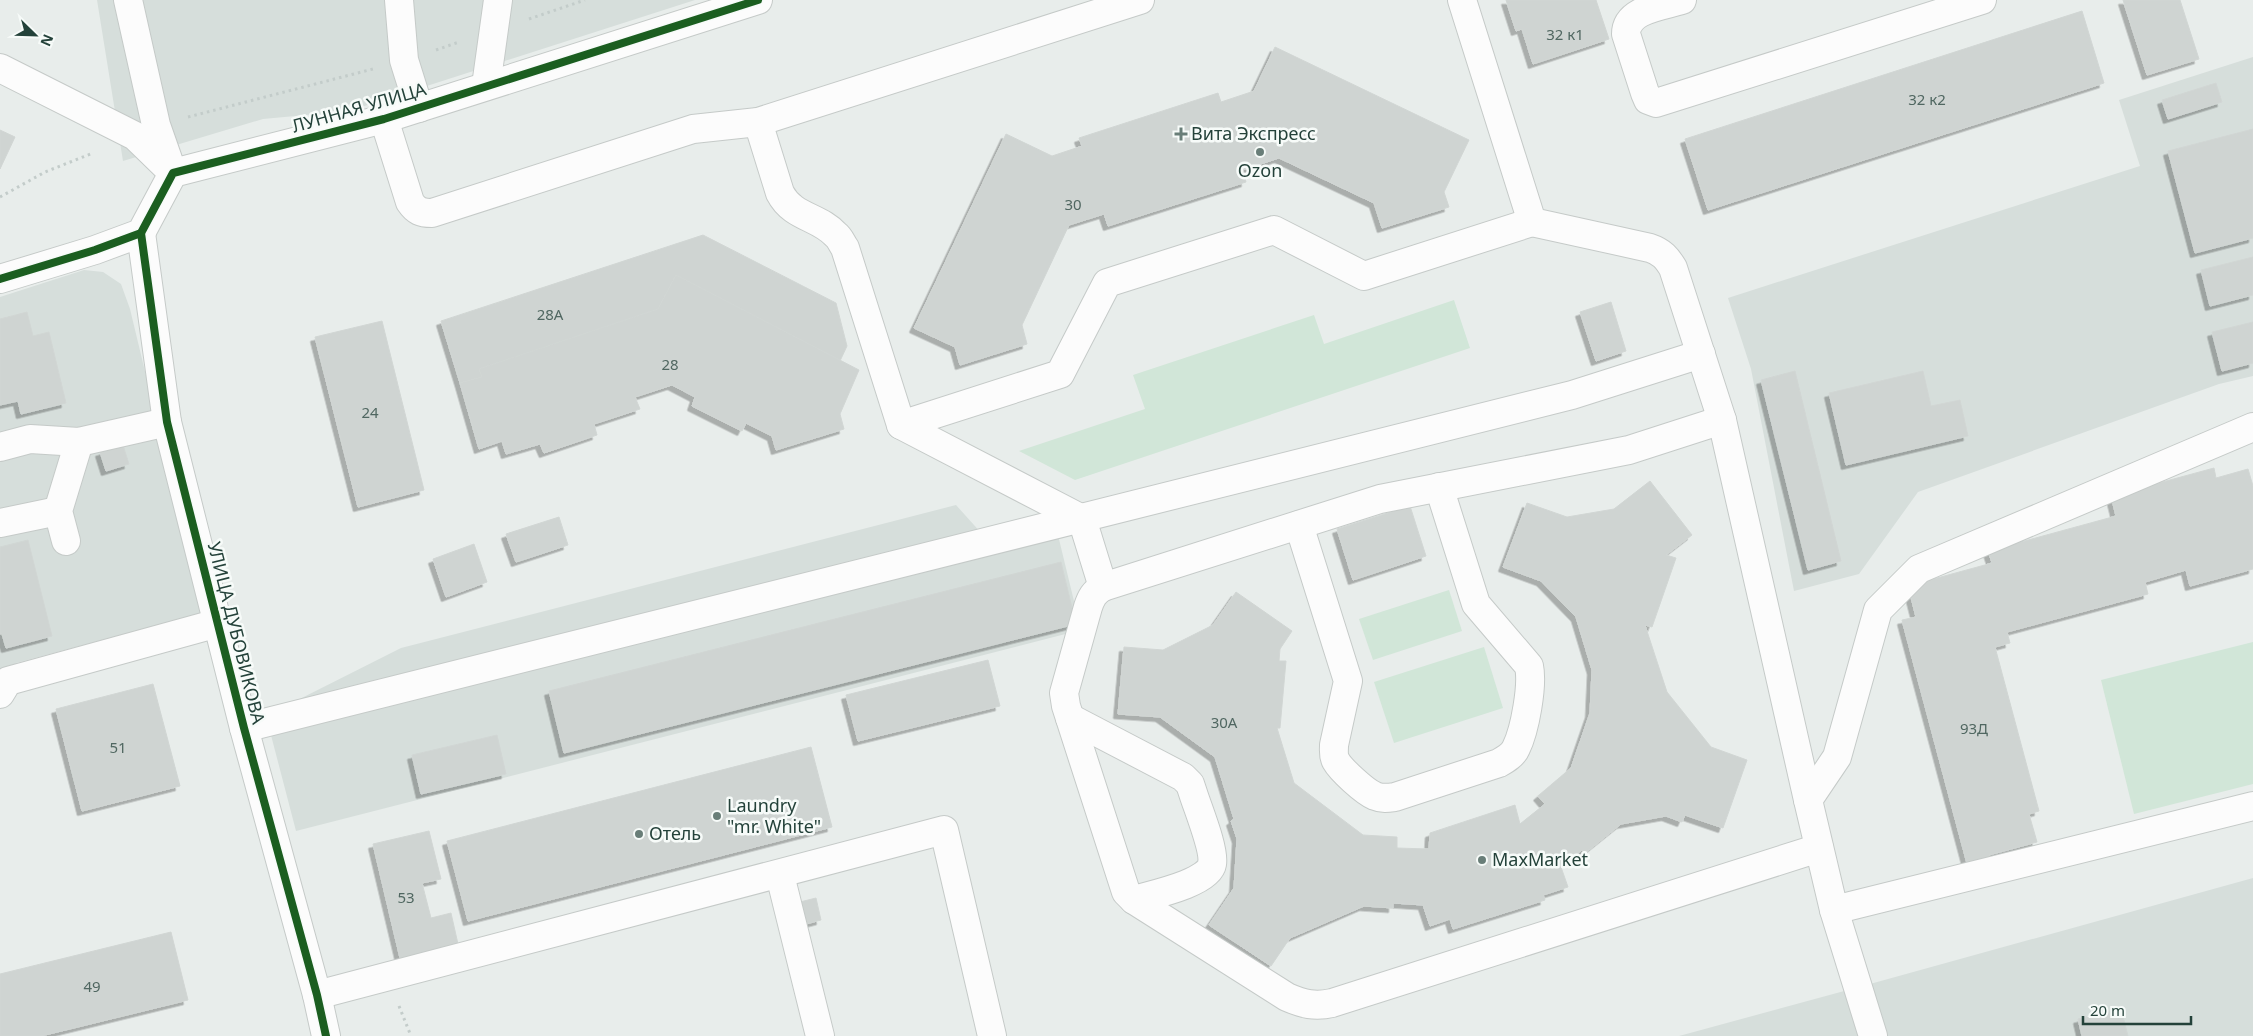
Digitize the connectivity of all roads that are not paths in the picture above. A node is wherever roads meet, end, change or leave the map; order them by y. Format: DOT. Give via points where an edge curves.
graph roads {
  1 [pos="128,0"];
  2 [pos="399,0"];
  3 [pos="498,0"];
  4 [pos="758,0"];
  5 [pos="1140,0"];
  6 [pos="1462,0"];
  7 [pos="1682,0"];
  8 [pos="1982,0"];
  9 [pos="0,68"];
  10 [pos="486,86"];
  11 [pos="419,108"];
  12 [pos="384,119"];
  13 [pos="758,122"];
  14 [pos="174,174"];
  15 [pos="1532,222"];
  16 [pos="141,233"];
  17 [pos="0,279"];
  18 [pos="1701,354"];
  19 [pos="1722,420"];
  20 [pos="167,422"];
  21 [pos="901,425"];
  22 [pos="2253,427"];
  23 [pos="79,442"];
  24 [pos="0,447"];
  25 [pos="1439,487"];
  26 [pos="58,511"];
  27 [pos="1082,519"];
  28 [pos="0,523"];
  29 [pos="1299,525"];
  30 [pos="66,541"];
  31 [pos="1103,587"];
  32 [pos="218,622"];
  33 [pos="0,694"];
  34 [pos="1070,718"];
  35 [pos="244,728"];
  36 [pos="1808,800"];
  37 [pos="2253,806"];
  38 [pos="1819,848"];
  39 [pos="780,875"];
  40 [pos="1134,900"];
  41 [pos="1834,910"];
  42 [pos="317,995"];
  43 [pos="326,1036"];
  44 [pos="820,1036"];
  45 [pos="992,1036"];
  46 [pos="1873,1036"];
  1 -- 14 [label="street" via="156,125"];
  2 -- 11 [label="street" via="404,60"];
  3 -- 10 [label="street"];
  4 -- 10 [label="street, ЛУННАЯ УЛИЦА"];
  5 -- 13 [label="street"];
  6 -- 15 [label="street"];
  7 -- 8 [label="street" via="1638,14 1626,27 1645,93 1648,100 1656,103"];
  9 -- 14 [label="street" via="134,136"];
  10 -- 11 [label="street, ЛУННАЯ УЛИЦА"];
  11 -- 12 [label="street, ЛУННАЯ УЛИЦА"];
  12 -- 13 [label="street" via="410,202 415,210 423,213 432,213 693,129"];
  12 -- 14 [label="street, ЛУННАЯ УЛИЦА"];
  13 -- 21 [label="street" via="786,204 823,224 845,248"];
  14 -- 16 [label="street"];
  15 -- 18 [label="street" via="1660,252 1673,268"];
  15 -- 21 [label="street" via="1364,276 1274,230 1107,284 1060,374"];
  16 -- 17 [label="street"];
  16 -- 20 [label="street, УЛИЦА ДУБОВИКОВА"];
  18 -- 19 [label="street"];
  18 -- 27 [label="street" via="1572,395"];
  19 -- 25 [label="street" via="1630,450"];
  19 -- 36 [label="street"];
  20 -- 23 [label="street"];
  20 -- 32 [label="street, УЛИЦА ДУБОВИКОВА"];
  21 -- 27 [label="street"];
  22 -- 36 [label="street" via="1919,570 1878,610 1836,757"];
  23 -- 24 [label="street" via="30,439"];
  23 -- 26 [label="street"];
  25 -- 29 [label="street" via="1380,499"];
  25 -- 29 [label="street" via="1476,604 1529,666 1532,678 1520,737 1508,758 1395,797 1375,797 1336,761 1334,745 1348,681"];
  26 -- 28 [label="street"];
  26 -- 30 [label="street"];
  27 -- 31 [label="street"];
  27 -- 35 [label="street"];
  29 -- 31 [label="street"];
  31 -- 34 [label="street" via="1091,597 1064,693"];
  32 -- 33 [label="street" via="8,681"];
  32 -- 35 [label="street, УЛИЦА ДУБОВИКОВА"];
  34 -- 40 [label="street" via="1122,882"];
  34 -- 40 [label="street" via="1183,777 1190,784 1212,854 1212,865 1207,874 1197,880"];
  35 -- 42 [label="street, УЛИЦА ДУБОВИКОВА"];
  36 -- 38 [label="street"];
  37 -- 41 [label="street"];
  38 -- 40 [label="street" via="1332,1004 1317,1006 1287,997"];
  38 -- 41 [label="street"];
  39 -- 42 [label="street"];
  39 -- 44 [label="street"];
  39 -- 45 [label="street" via="944,830"];
  41 -- 46 [label="street"];
  42 -- 43 [label="street, УЛИЦА ДУБОВИКОВА"];
}
